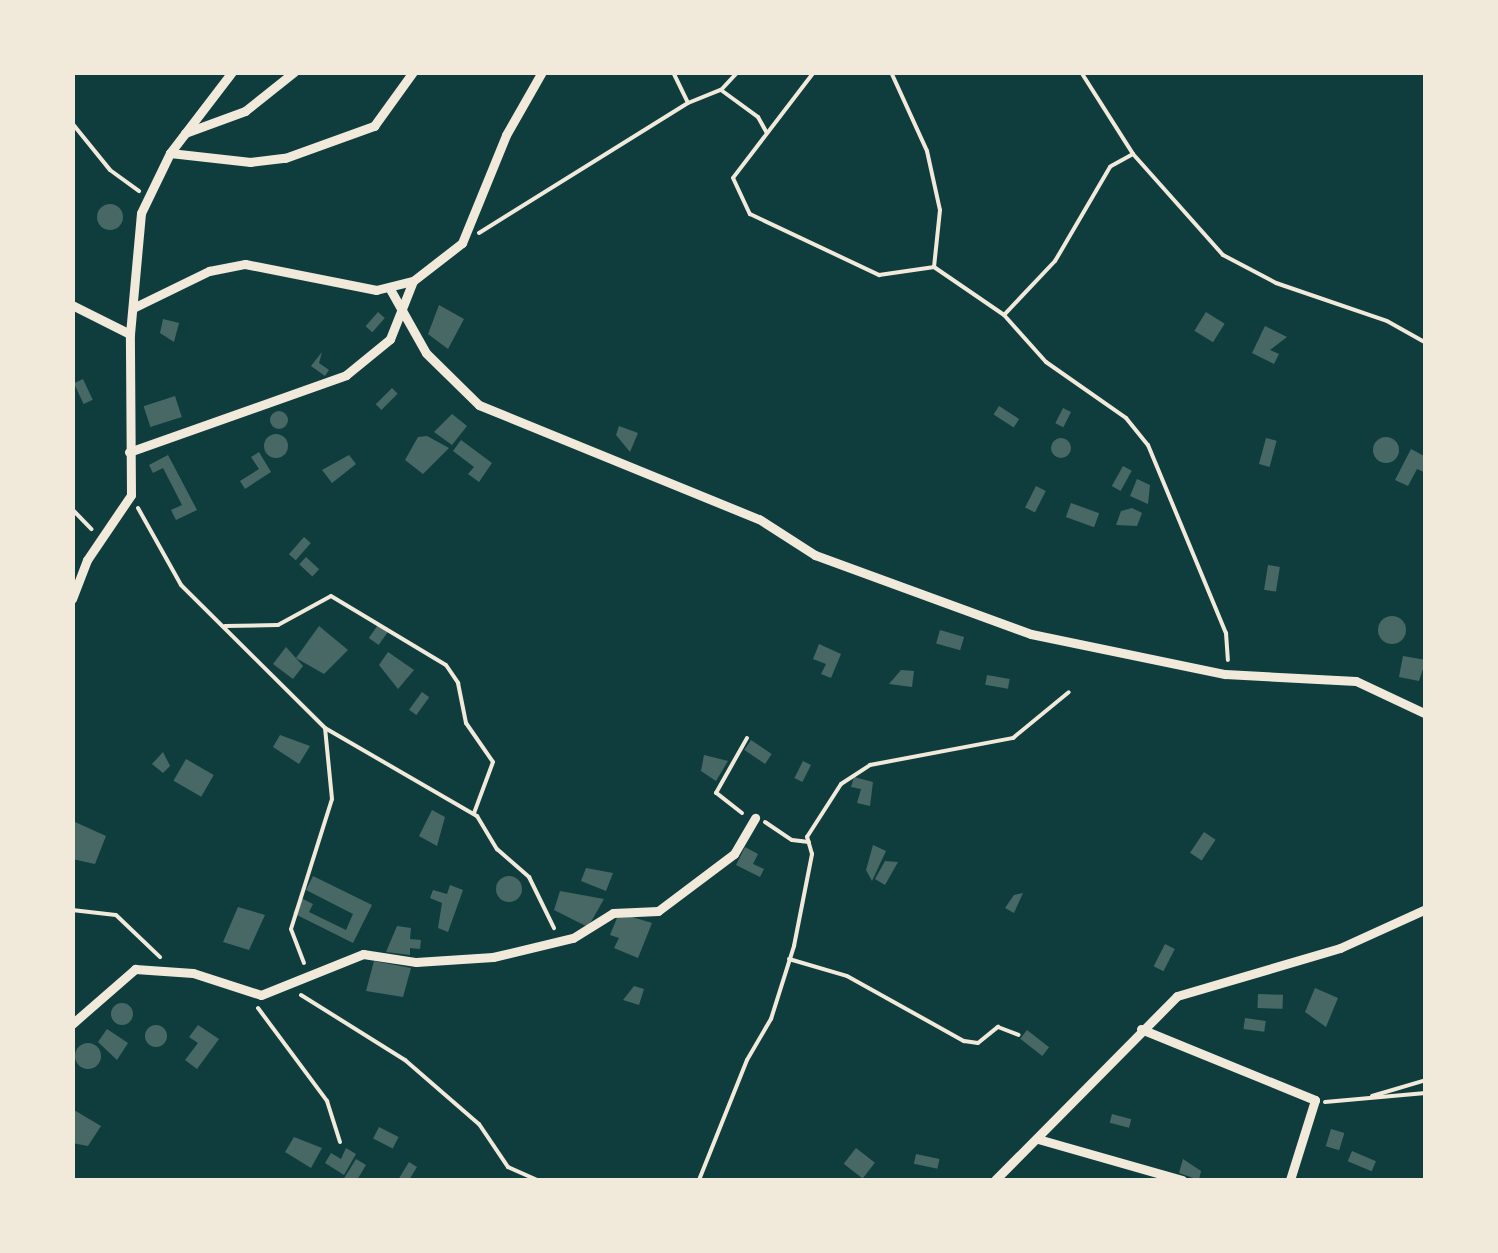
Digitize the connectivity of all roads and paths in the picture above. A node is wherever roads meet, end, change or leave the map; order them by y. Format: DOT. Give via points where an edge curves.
graph roads {
  1 [pos="232,72"];
  2 [pos="294,72"];
  3 [pos="413,72"];
  4 [pos="542,72"];
  5 [pos="673,72"];
  6 [pos="738,72"];
  7 [pos="814,72"];
  8 [pos="891,72"];
  9 [pos="1080,72"];
  10 [pos="721,90"];
  11 [pos="688,104"];
  12 [pos="72,123"];
  13 [pos="767,132"];
  14 [pos="183,134"];
  15 [pos="170,152"];
  16 [pos="1133,154"];
  17 [pos="147,197"];
  18 [pos="462,243"];
  19 [pos="934,267"];
  20 [pos="413,282"];
  21 [pos="390,289"];
  22 [pos="72,305"];
  23 [pos="133,308"];
  24 [pos="404,308"];
  25 [pos="1004,316"];
  26 [pos="130,334"];
  27 [pos="1426,343"];
  28 [pos="129,452"];
  29 [pos="131,495"];
  30 [pos="72,509"];
  31 [pos="96,548"];
  32 [pos="72,599"];
  33 [pos="225,626"];
  34 [pos="1225,674"];
  35 [pos="1069,692"];
  36 [pos="1426,714"];
  37 [pos="326,728"];
  38 [pos="747,738"];
  39 [pos="474,814"];
  40 [pos="755,818"];
  41 [pos="809,842"];
  42 [pos="1426,909"];
  43 [pos="72,910"];
  44 [pos="560,941"];
  45 [pos="790,959"];
  46 [pos="174,971"];
  47 [pos="310,975"];
  48 [pos="290,984"];
  49 [pos="244,995"];
  50 [pos="72,1024"];
  51 [pos="1141,1029"];
  52 [pos="1019,1035"];
  53 [pos="1426,1080"];
  54 [pos="1426,1093"];
  55 [pos="1362,1099"];
  56 [pos="1316,1102"];
  57 [pos="1038,1140"];
  58 [pos="340,1142"];
  59 [pos="536,1180"];
  60 [pos="699,1180"];
  61 [pos="994,1180"];
  62 [pos="1182,1180"];
  63 [pos="1290,1180"];
  1 -- 14 [label="street"];
  2 -- 14 [label="street" via="244,111"];
  3 -- 15 [label="street" via="374,126 284,158 250,162"];
  4 -- 18 [label="street" via="506,134"];
  5 -- 11 [label="path"];
  6 -- 10 [label="path"];
  7 -- 13 [label="path"];
  8 -- 19 [label="path" via="927,151 940,210"];
  9 -- 16 [label="path"];
  10 -- 11 [label="path"];
  10 -- 13 [label="path" via="758,117"];
  11 -- 18 [label="path" via="563,187"];
  12 -- 17 [label="path" via="110,170"];
  13 -- 19 [label="path" via="733,178 755,218 879,275"];
  14 -- 15 [label="street"];
  15 -- 17 [label="street"];
  16 -- 25 [label="path" via="1110,166 1055,261"];
  16 -- 27 [label="path" via="1241,269 1388,321"];
  17 -- 23 [label="street"];
  18 -- 20 [label="street"];
  19 -- 25 [label="path"];
  20 -- 21 [label="street"];
  20 -- 24 [label="street"];
  21 -- 23 [label="street" via="246,264 209,271"];
  21 -- 24 [label="street"];
  22 -- 26 [label="street"];
  23 -- 26 [label="street"];
  24 -- 28 [label="street" via="390,339 324,387"];
  24 -- 34 [label="street" via="426,352 486,409 753,516 815,555 1013,630"];
  25 -- 34 [label="path" via="1046,362 1126,418 1148,445 1226,632"];
  26 -- 28 [label="street"];
  28 -- 29 [label="street"];
  29 -- 31 [label="street"];
  29 -- 33 [label="path" via="181,586"];
  30 -- 31 [label="path" via="89,526"];
  31 -- 32 [label="street"];
  33 -- 37 [label="path"];
  33 -- 39 [label="path" via="278,626 335,596 446,665 458,683 466,723 493,762"];
  34 -- 36 [label="street" via="1356,680"];
  35 -- 41 [label="path" via="1008,740 907,756 848,776"];
  37 -- 39 [label="path"];
  37 -- 47 [label="path" via="332,799 290,929"];
  38 -- 40 [label="path" via="716,793"];
  39 -- 44 [label="path" via="496,849 529,877"];
  40 -- 41 [label="path"];
  40 -- 44 [label="street" via="734,854 658,911 613,912"];
  41 -- 45 [label="path"];
  42 -- 51 [label="street" via="1340,948 1187,992"];
  43 -- 46 [label="path" via="116,915"];
  44 -- 47 [label="street" via="477,958 416,962 363,954"];
  45 -- 52 [label="path" via="847,976 964,1042 978,1043 998,1027"];
  45 -- 60 [label="path" via="771,1019"];
  46 -- 49 [label="street"];
  46 -- 50 [label="street" via="129,972"];
  47 -- 48 [label="street"];
  48 -- 49 [label="street"];
  48 -- 59 [label="path" via="315,1008 405,1060 479,1124 508,1167"];
  49 -- 58 [label="path" via="282,1034 327,1101"];
  51 -- 56 [label="street"];
  51 -- 57 [label="street"];
  53 -- 55 [label="path"];
  54 -- 55 [label="path"];
  55 -- 56 [label="path"];
  56 -- 63 [label="street"];
  57 -- 61 [label="street"];
  57 -- 62 [label="street"];
}
